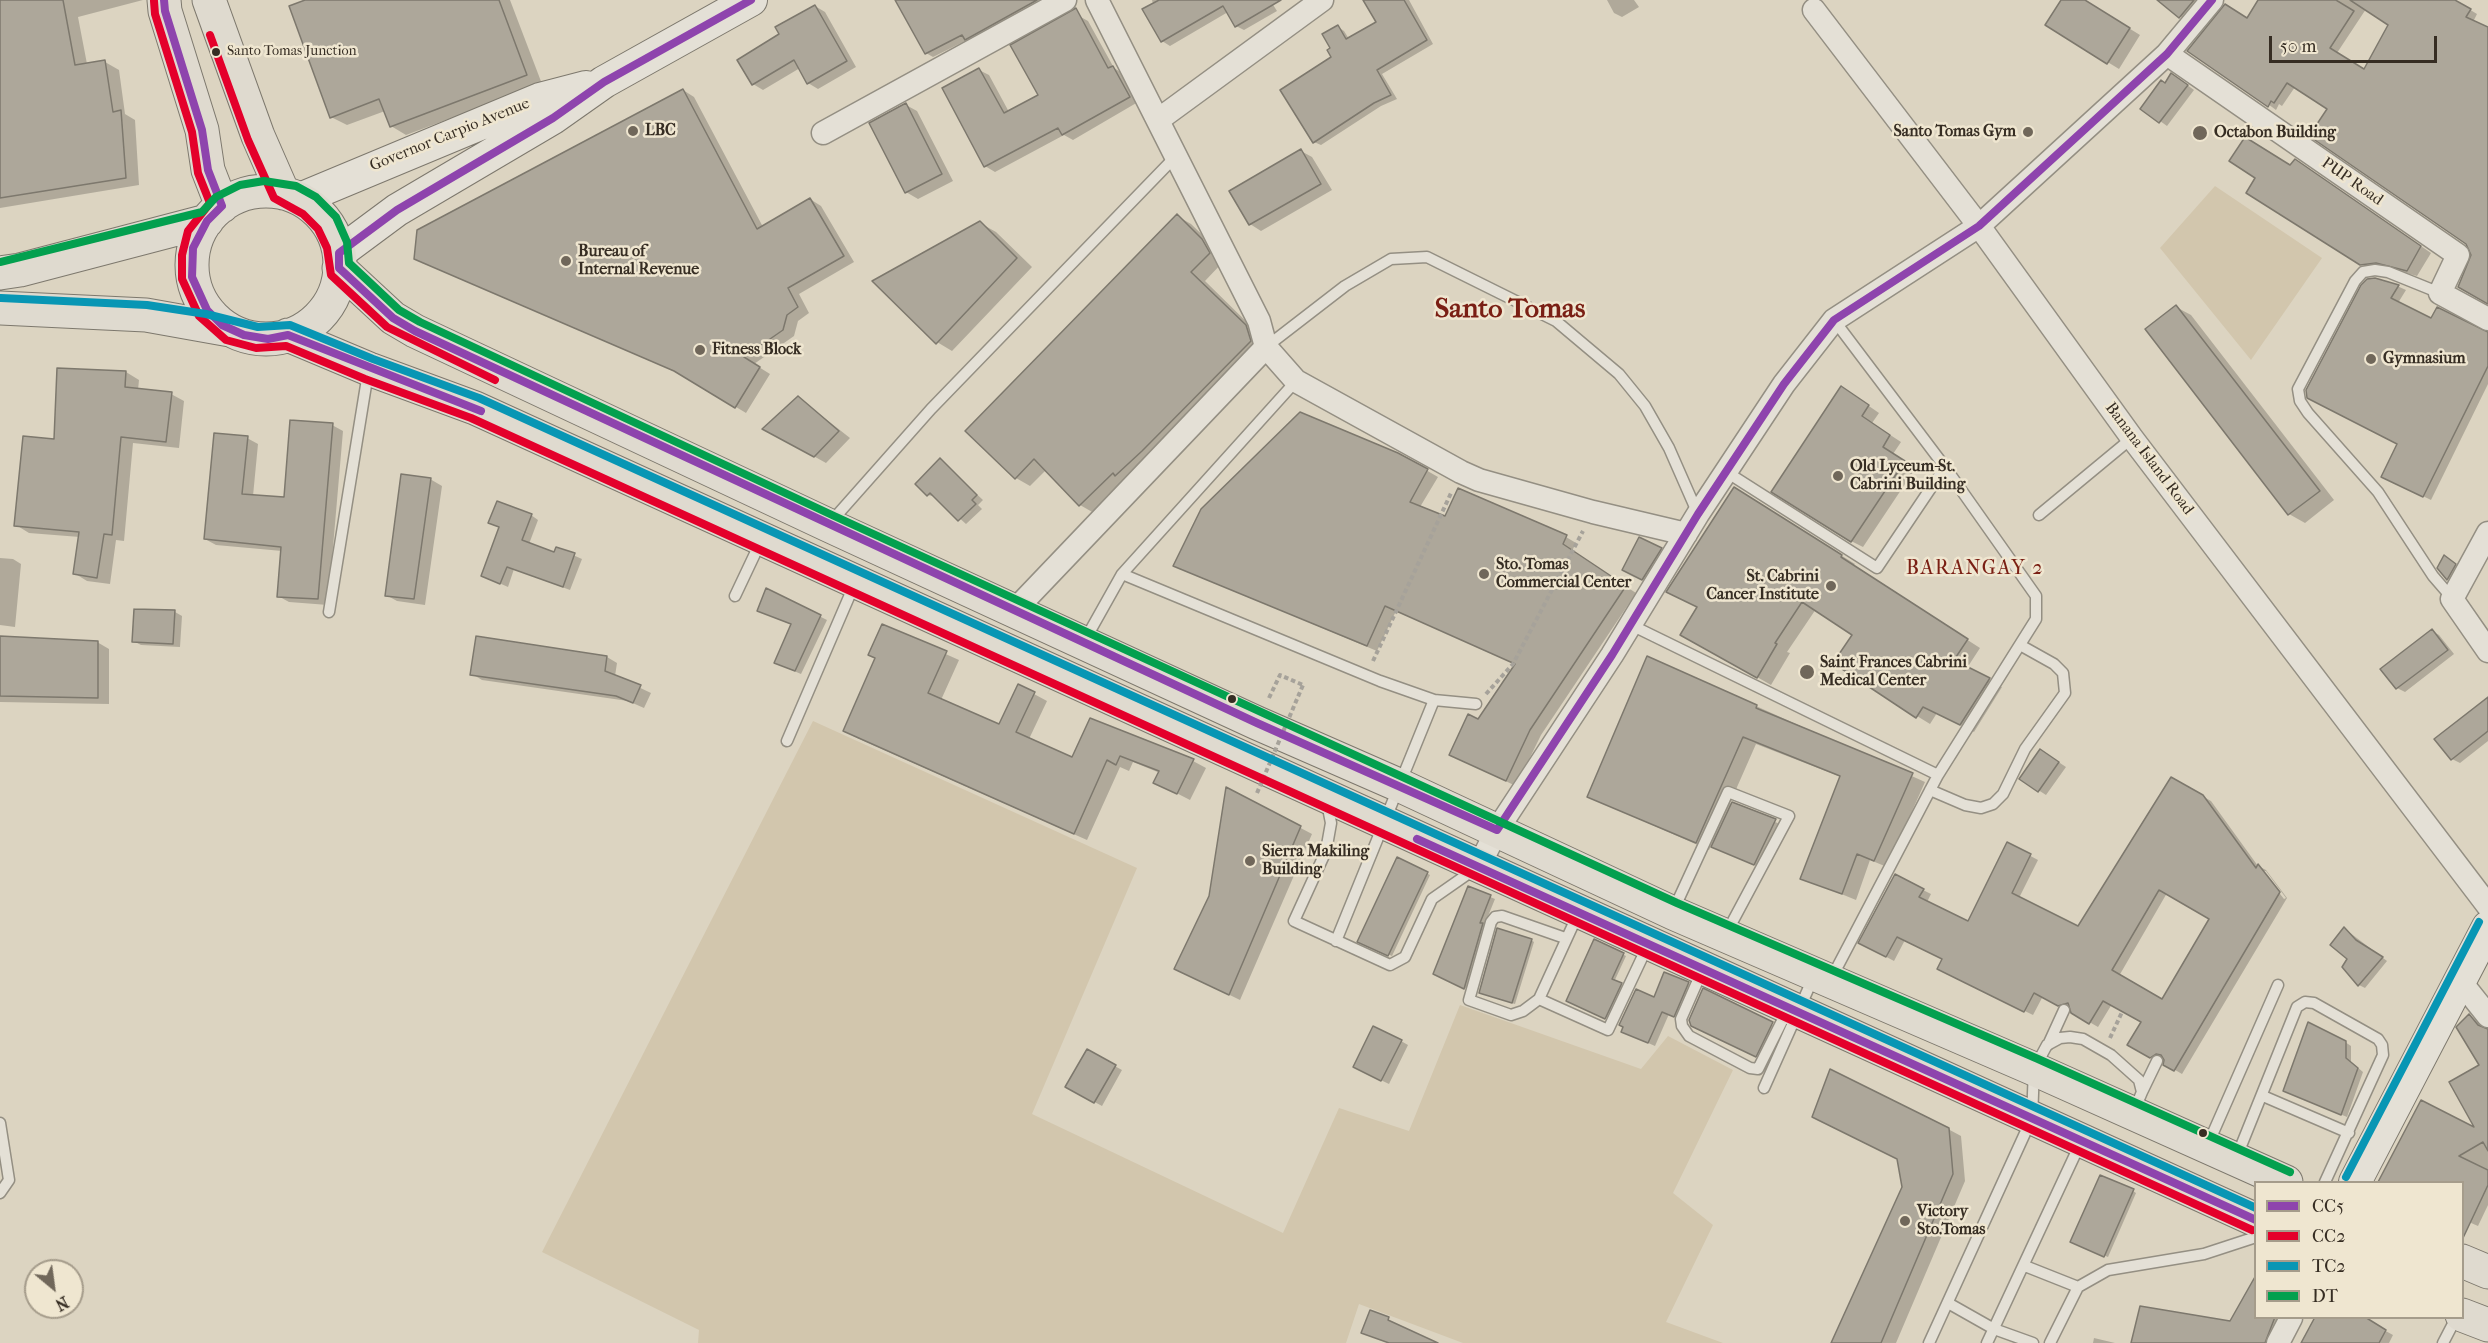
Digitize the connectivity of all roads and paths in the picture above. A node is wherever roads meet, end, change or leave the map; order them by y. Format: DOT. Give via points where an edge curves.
graph roads {
  1 [pos="164,0"];
  2 [pos="209,0"];
  3 [pos="751,0"];
  4 [pos="1065,0"];
  5 [pos="1097,0"];
  6 [pos="1322,0"];
  7 [pos="2212,0"];
  8 [pos="1814,10"];
  9 [pos="2167,54"];
  10 [pos="604,82"];
  11 [pos="1158,120"];
  12 [pos="823,133"];
  13 [pos="1177,155"];
  14 [pos="291,196"];
  15 [pos="214,213"];
  16 [pos="1979,226"];
  17 [pos="339,260"];
  18 [pos="0,273"];
  19 [pos="2440,293"];
  20 [pos="0,308"];
  21 [pos="2488,319"];
  22 [pos="1834,320"];
  23 [pos="231,331"];
  24 [pos="288,335"];
  25 [pos="1266,347"];
  26 [pos="369,369"];
  27 [pos="1296,381"];
  28 [pos="2132,438"];
  29 [pos="1945,467"];
  30 [pos="1461,472"];
  31 [pos="1728,472"];
  32 [pos="1593,512"];
  33 [pos="1698,514"];
  34 [pos="2039,515"];
  35 [pos="828,525"];
  36 [pos="2488,533"];
  37 [pos="1686,534"];
  38 [pos="763,538"];
  39 [pos="1122,574"];
  40 [pos="856,580"];
  41 [pos="735,596"];
  42 [pos="2452,599"];
  43 [pos="1014,611"];
  44 [pos="328,612"];
  45 [pos="1629,624"];
  46 [pos="1083,643"];
  47 [pos="2020,645"];
  48 [pos="2488,651"];
  49 [pos="1280,675"];
  50 [pos="1367,675"];
  51 [pos="1434,700"];
  52 [pos="1476,704"];
  53 [pos="788,741"];
  54 [pos="1938,775"];
  55 [pos="1401,786"];
  56 [pos="1930,790"];
  57 [pos="1257,793"];
  58 [pos="1324,794"];
  59 [pos="1385,825"];
  60 [pos="1497,830"];
  61 [pos="1479,866"];
  62 [pos="2488,906"];
  63 [pos="1673,913"];
  64 [pos="1572,925"];
  65 [pos="2488,927"];
  66 [pos="1726,935"];
  67 [pos="1336,941"];
  68 [pos="1648,944"];
  69 [pos="1703,968"];
  70 [pos="1822,979"];
  71 [pos="2461,981"];
  72 [pos="2278,985"];
  73 [pos="1539,999"];
  74 [pos="1793,1009"];
  75 [pos="2064,1010"];
  76 [pos="2488,1016"];
  77 [pos="2041,1057"];
  78 [pos="2157,1062"];
  79 [pos="1764,1088"];
  80 [pos="2263,1096"];
  81 [pos="2137,1103"];
  82 [pos="2032,1118"];
  83 [pos="0,1123"];
  84 [pos="2349,1133"];
  85 [pos="2081,1141"];
  86 [pos="2221,1155"];
  87 [pos="2284,1181"];
  88 [pos="2325,1181"];
  89 [pos="2356,1181"];
  90 [pos="0,1193"];
  91 [pos="2254,1219"];
  92 [pos="2254,1238"];
  93 [pos="2025,1266"];
  94 [pos="2078,1287"];
  95 [pos="1947,1303"];
  96 [pos="2464,1315"];
  97 [pos="2289,1319"];
  98 [pos="2455,1319"];
  99 [pos="2488,1325"];
  100 [pos="1994,1329"];
  101 [pos="1929,1343"];
  102 [pos="1987,1343"];
  103 [pos="2033,1343"];
  104 [pos="2050,1343"];
  105 [pos="2278,1343"];
  106 [pos="2443,1343"];
  1 -- 15 [label="highway" via="202,130"];
  2 -- 14 [label="highway" via="258,136"];
  3 -- 10 [label="main road, Governor Carpio Avenue"];
  4 -- 12 [label="street"];
  5 -- 11 [label="street"];
  6 -- 11 [label="street"];
  7 -- 9 [label="street"];
  8 -- 16 [label="street, Banana Island Road"];
  9 -- 16 [label="street"];
  9 -- 19 [label="street, PUP Road" via="2458,255"];
  10 -- 14 [label="main road, Governor Carpio Avenue" via="540,99"];
  10 -- 17 [label="main road, Governor Carpio Avenue" via="553,118 397,210"];
  11 -- 13 [label="street"];
  13 -- 25 [label="street" via="1259,321"];
  13 -- 35 [label="lane" via="931,409"];
  14 -- 15 [label="highway" via="251,193"];
  14 -- 17 [label="highway" via="327,223"];
  15 -- 18 [label="highway"];
  15 -- 23 [label="highway" via="194,248 192,277 207,310"];
  16 -- 22 [label="street"];
  16 -- 28 [label="street, Banana Island Road"];
  17 -- 24 [label="highway" via="336,288 325,309 309,324"];
  17 -- 35 [label="highway" via="393,318 415,331"];
  19 -- 21 [label="street"];
  19 -- 42 [label="lane" via="2388,272 2363,272 2298,389 2308,413 2378,492"];
  20 -- 23 [label="highway" via="146,315"];
  22 -- 29 [label="lane"];
  22 -- 31 [label="street" via="1784,384"];
  23 -- 24 [label="highway" via="257,338"];
  24 -- 26 [label="highway"];
  25 -- 27 [label="street"];
  25 -- 33 [label="lane" via="1345,286 1391,259 1427,257 1556,321 1619,374 1645,406 1669,448"];
  25 -- 43 [label="street"];
  26 -- 38 [label="highway" via="475,408"];
  26 -- 44 [label="lane"];
  27 -- 30 [label="street"];
  27 -- 39 [label="lane"];
  28 -- 34 [label="lane"];
  28 -- 62 [label="street, Banana Island Road"];
  29 -- 31 [label="lane" via="1877,568"];
  29 -- 47 [label="lane" via="2036,596 2036,619"];
  30 -- 32 [label="street"];
  30 -- 50 [label="path"];
  31 -- 33 [label="street"];
  32 -- 37 [label="street"];
  32 -- 52 [label="path" via="1513,664"];
  33 -- 37 [label="street"];
  35 -- 43 [label="highway"];
  36 -- 42 [label="street"];
  37 -- 45 [label="street"];
  38 -- 40 [label="highway"];
  38 -- 41 [label="lane"];
  39 -- 46 [label="lane"];
  39 -- 50 [label="lane"];
  40 -- 53 [label="lane"];
  40 -- 58 [label="highway"];
  42 -- 48 [label="street"];
  43 -- 46 [label="highway"];
  45 -- 54 [label="lane"];
  45 -- 60 [label="street"];
  46 -- 55 [label="highway"];
  47 -- 54 [label="lane"];
  47 -- 56 [label="lane" via="2063,673 2065,693 2025,749 2003,794 1993,804 1981,808"];
  49 -- 57 [label="path, bridge" via="1303,685"];
  50 -- 51 [label="lane"];
  51 -- 52 [label="lane"];
  51 -- 55 [label="lane"];
  54 -- 56 [label="lane"];
  55 -- 59 [label="lane"];
  55 -- 60 [label="highway"];
  56 -- 70 [label="lane"];
  58 -- 59 [label="highway"];
  58 -- 67 [label="lane" via="1331,823 1326,850 1294,921"];
  59 -- 61 [label="highway"];
  59 -- 67 [label="lane"];
  60 -- 61 [label="street"];
  60 -- 63 [label="highway"];
  61 -- 64 [label="highway"];
  61 -- 67 [label="lane" via="1432,899 1405,957 1390,965"];
  63 -- 66 [label="highway"];
  63 -- 66 [label="lane" via="1728,792 1790,816"];
  64 -- 68 [label="highway"];
  64 -- 73 [label="lane"];
  64 -- 73 [label="lane" via="1502,916 1491,922 1469,1000 1511,1015"];
  65 -- 71 [label="main road"];
  66 -- 70 [label="highway"];
  68 -- 69 [label="highway"];
  68 -- 73 [label="lane" via="1608,1030"];
  69 -- 74 [label="highway"];
  69 -- 74 [label="lane" via="1681,1019 1682,1026 1689,1036 1750,1068 1758,1069"];
  70 -- 74 [label="lane"];
  70 -- 77 [label="highway"];
  71 -- 76 [label="street"];
  71 -- 89 [label="main road"];
  72 -- 86 [label="lane"];
  74 -- 79 [label="lane"];
  74 -- 82 [label="highway"];
  75 -- 77 [label="lane"];
  77 -- 81 [label="highway"];
  77 -- 81 [label="lane" via="2060,1038 2083,1039 2122,1063 2139,1080"];
  77 -- 82 [label="lane"];
  78 -- 81 [label="lane"];
  80 -- 84 [label="lane"];
  80 -- 84 [label="lane" via="2297,1007 2305,1002 2314,1003 2378,1039 2382,1045 2383,1055"];
  80 -- 86 [label="lane"];
  81 -- 86 [label="highway"];
  82 -- 85 [label="highway"];
  82 -- 95 [label="lane"];
  83 -- 90 [label="lane" via="9,1180"];
  84 -- 88 [label="lane"];
  85 -- 91 [label="highway"];
  85 -- 93 [label="lane"];
  86 -- 87 [label="highway"];
  92 -- 94 [label="lane" via="2204,1254 2108,1270"];
  93 -- 94 [label="lane"];
  93 -- 100 [label="lane"];
  94 -- 104 [label="lane"];
  95 -- 100 [label="lane"];
  95 -- 101 [label="lane"];
  96 -- 99 [label="highway"];
  97 -- 105 [label="street"];
  98 -- 106 [label="lane"];
  100 -- 102 [label="lane"];
  100 -- 103 [label="lane"];
}
